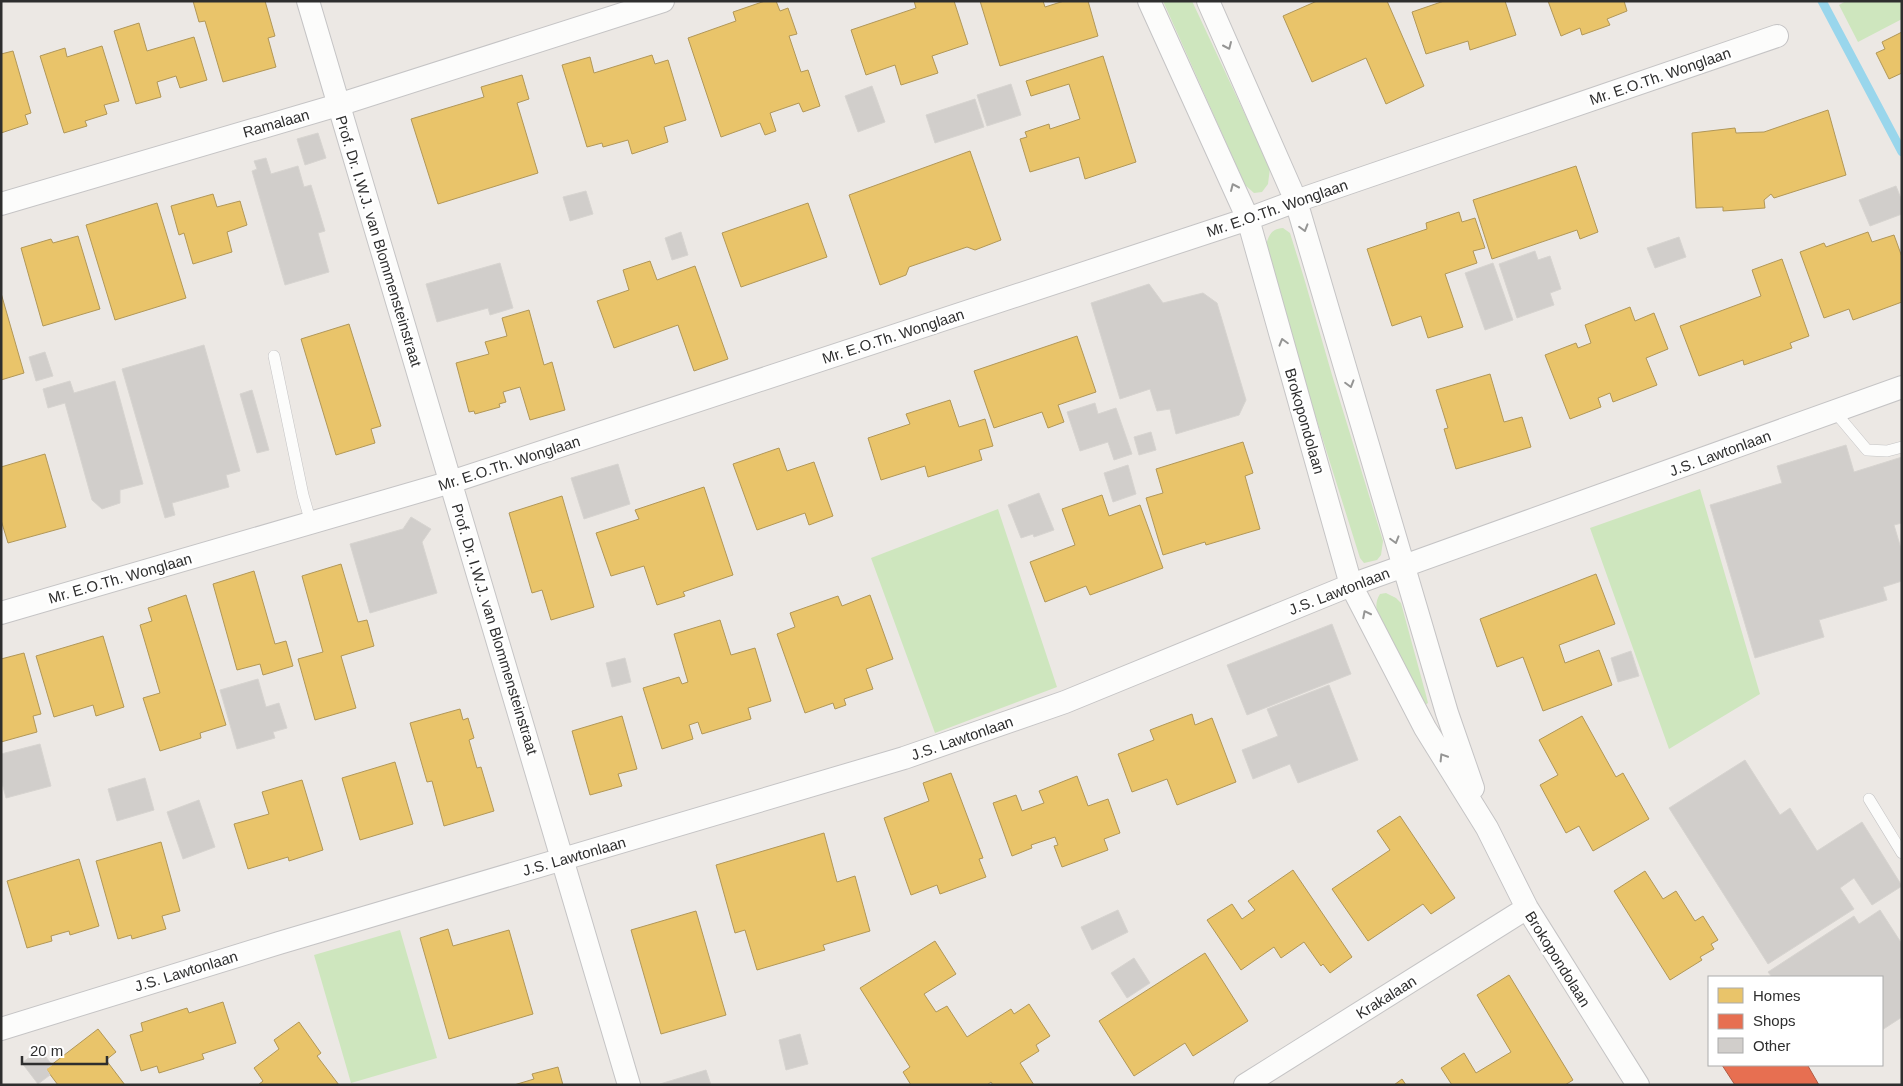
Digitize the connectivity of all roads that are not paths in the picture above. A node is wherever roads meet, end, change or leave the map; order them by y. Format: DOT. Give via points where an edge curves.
graph roads {
  1 [pos="308,1"];
  2 [pos="663,1"];
  3 [pos="1149,1"];
  4 [pos="1208,1"];
  5 [pos="1777,36"];
  6 [pos="338,105"];
  7 [pos="1296,201"];
  8 [pos="1,204"];
  9 [pos="1248,219"];
  10 [pos="274,356"];
  11 [pos="1902,387"];
  12 [pos="1835,412"];
  13 [pos="1902,447"];
  14 [pos="451,482"];
  15 [pos="311,523"];
  16 [pos="1403,567"];
  17 [pos="1351,585"];
  18 [pos="1,613"];
  19 [pos="1869,799"];
  20 [pos="1488,828"];
  21 [pos="1902,853"];
  22 [pos="563,860"];
  23 [pos="1527,908"];
  24 [pos="1,1029"];
  25 [pos="628,1085"];
  26 [pos="1246,1085"];
  27 [pos="1638,1085"];
  1 -- 6 [label="street, Prof. Dr. I.W.J. van Blommensteinstraat"];
  2 -- 6 [label="street, Ramalaan"];
  9 -- 3 [label="street, Brokopondolaan, one-way"];
  4 -- 7 [label="street, Brokopondolaan, one-way"];
  5 -- 7 [label="street, Mr. E.O.Th. Wonglaan"];
  6 -- 8 [label="street, Ramalaan"];
  6 -- 14 [label="street, Prof. Dr. I.W.J. van Blommensteinstraat"];
  7 -- 9 [label="street, Mr. E.O.Th. Wonglaan"];
  7 -- 16 [label="street, Brokopondolaan, one-way"];
  9 -- 14 [label="street, Mr. E.O.Th. Wonglaan"];
  17 -- 9 [label="street, Brokopondolaan, one-way"];
  10 -- 15 [label="lane"];
  11 -- 12 [label="street, J.S. Lawtonlaan"];
  12 -- 13 [label="lane" via="1867,450 1887,451"];
  12 -- 16 [label="street, J.S. Lawtonlaan"];
  14 -- 15 [label="street, Mr. E.O.Th. Wonglaan"];
  14 -- 22 [label="street, Prof. Dr. I.W.J. van Blommensteinstraat"];
  15 -- 18 [label="street, Mr. E.O.Th. Wonglaan"];
  16 -- 17 [label="street, J.S. Lawtonlaan"];
  16 -- 20 [label="street, Brokopondolaan" via="1447,713"];
  20 -- 17 [label="street, Brokopondolaan, one-way" via="1425,728"];
  17 -- 22 [label="street, J.S. Lawtonlaan" via="1065,702 913,755"];
  19 -- 21 [label="lane"];
  20 -- 23 [label="street, Brokopondolaan"];
  22 -- 24 [label="street, J.S. Lawtonlaan"];
  22 -- 25 [label="street, Prof. Dr. I.W.J. van Blommensteinstraat"];
  23 -- 26 [label="street, Krakalaan"];
  23 -- 27 [label="street, Brokopondolaan"];
}
